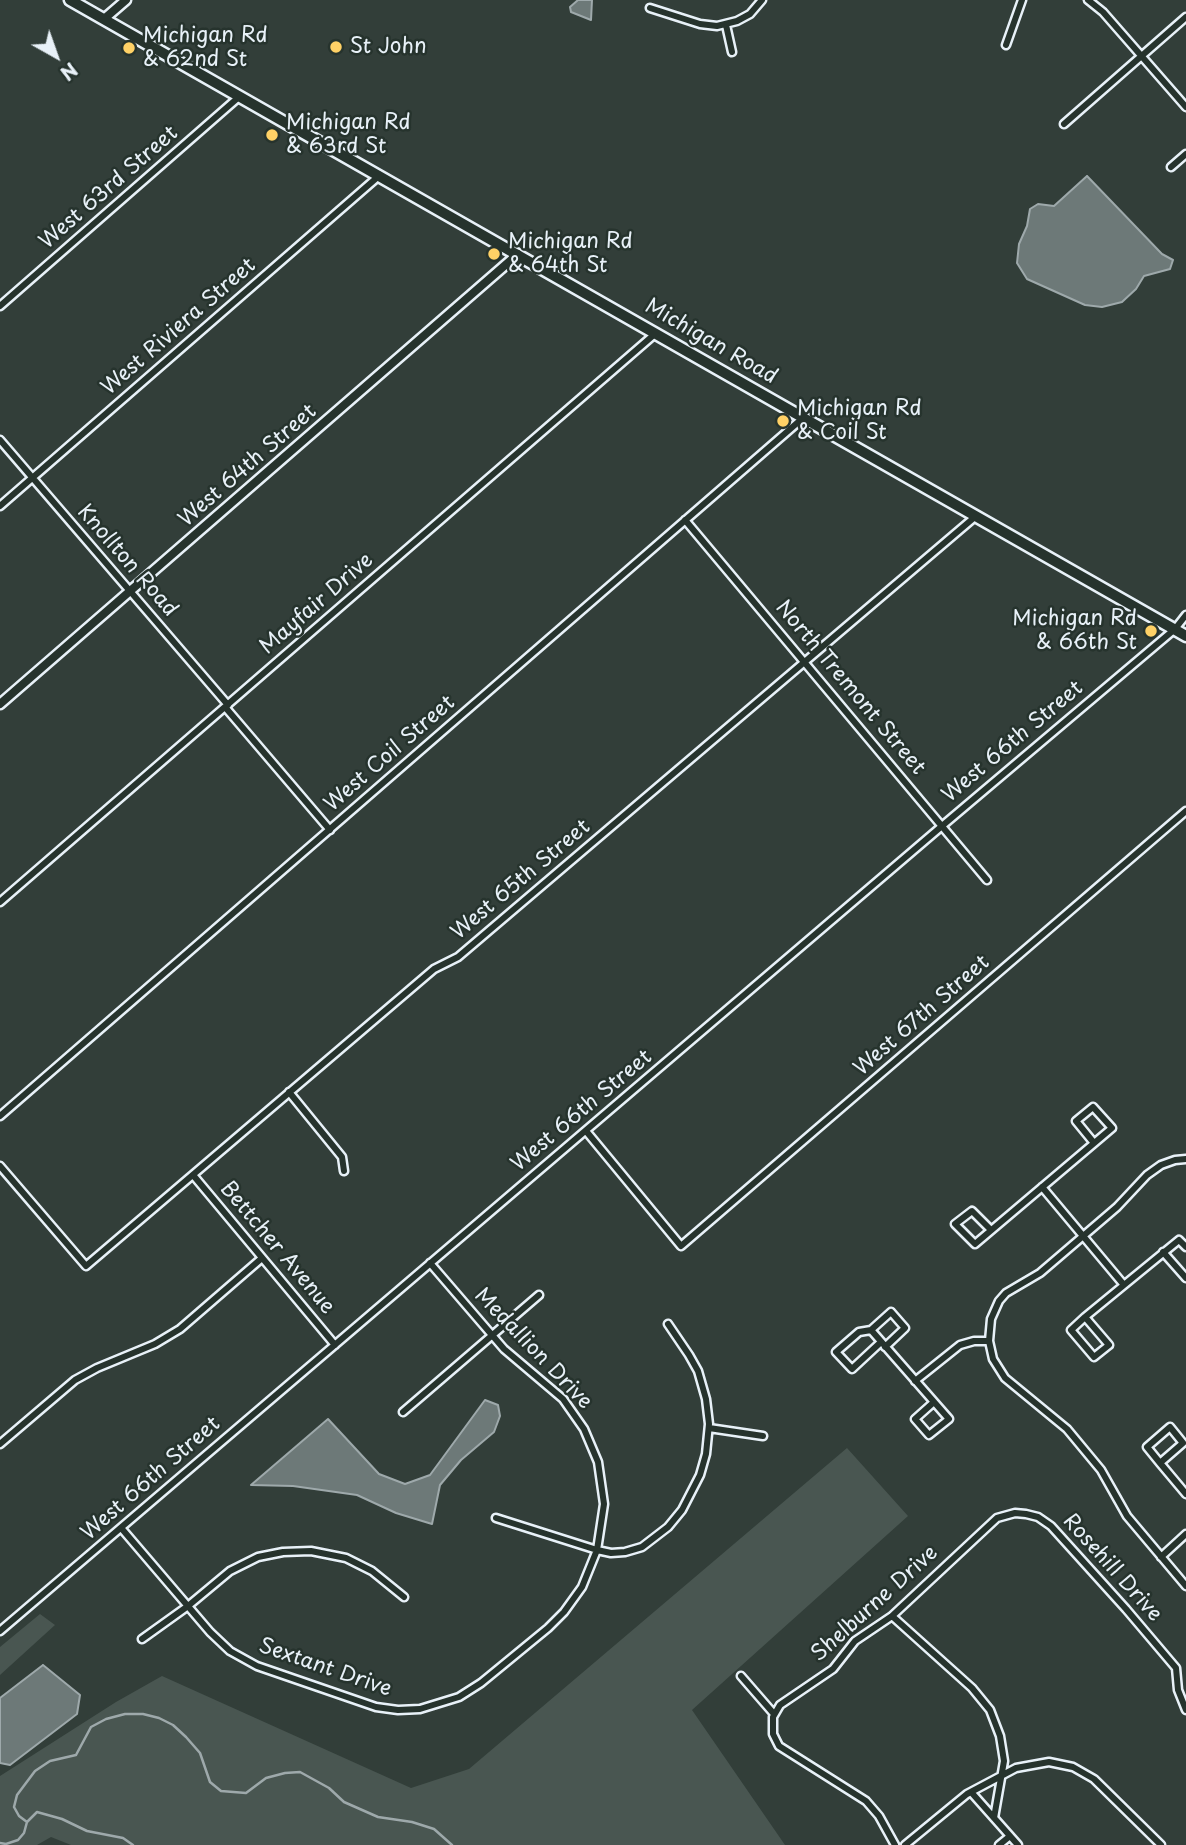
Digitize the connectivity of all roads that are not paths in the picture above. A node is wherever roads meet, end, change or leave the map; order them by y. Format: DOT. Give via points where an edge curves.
graph roads {
  1 [pos="70,0"];
  2 [pos="126,0"];
  3 [pos="762,0"];
  4 [pos="1022,0"];
  5 [pos="1088,0"];
  6 [pos="650,8"];
  7 [pos="1186,17"];
  8 [pos="104,19"];
  9 [pos="726,25"];
  10 [pos="1006,44"];
  11 [pos="732,52"];
  12 [pos="1141,56"];
  13 [pos="240,96"];
  14 [pos="1186,107"];
  15 [pos="1064,124"];
  16 [pos="1186,154"];
  17 [pos="1171,167"];
  18 [pos="380,175"];
  19 [pos="518,254"];
  20 [pos="0,306"];
  21 [pos="656,333"];
  22 [pos="804,417"];
  23 [pos="0,440"];
  24 [pos="32,478"];
  25 [pos="0,506"];
  26 [pos="976,516"];
  27 [pos="685,520"];
  28 [pos="130,592"];
  29 [pos="1186,615"];
  30 [pos="1175,629"];
  31 [pos="1186,636"];
  32 [pos="805,662"];
  33 [pos="0,704"];
  34 [pos="226,706"];
  35 [pos="1186,811"];
  36 [pos="942,825"];
  37 [pos="330,830"];
  38 [pos="987,880"];
  39 [pos="0,902"];
  40 [pos="289,1092"];
  41 [pos="0,1116"];
  42 [pos="586,1131"];
  43 [pos="1094,1143"];
  44 [pos="1186,1159"];
  45 [pos="0,1167"];
  46 [pos="344,1171"];
  47 [pos="193,1175"];
  48 [pos="1042,1187"];
  49 [pos="991,1230"];
  50 [pos="1083,1236"];
  51 [pos="1186,1247"];
  52 [pos="1163,1252"];
  53 [pos="262,1258"];
  54 [pos="430,1263"];
  55 [pos="1186,1279"];
  56 [pos="1124,1285"];
  57 [pos="539,1296"];
  58 [pos="1085,1318"];
  59 [pos="668,1324"];
  60 [pos="870,1330"];
  61 [pos="492,1335"];
  62 [pos="989,1341"];
  63 [pos="883,1344"];
  64 [pos="335,1345"];
  65 [pos="915,1381"];
  66 [pos="934,1402"];
  67 [pos="403,1412"];
  68 [pos="709,1428"];
  69 [pos="763,1436"];
  70 [pos="0,1444"];
  71 [pos="1160,1463"];
  72 [pos="1186,1494"];
  73 [pos="1008,1515"];
  74 [pos="496,1518"];
  75 [pos="122,1529"];
  76 [pos="1186,1534"];
  77 [pos="597,1550"];
  78 [pos="1161,1557"];
  79 [pos="1186,1586"];
  80 [pos="404,1597"];
  81 [pos="188,1606"];
  82 [pos="892,1616"];
  83 [pos="0,1632"];
  84 [pos="142,1639"];
  85 [pos="741,1676"];
  86 [pos="447,1702"];
  87 [pos="1186,1710"];
  88 [pos="774,1714"];
  89 [pos="1003,1774"];
  90 [pos="971,1792"];
  91 [pos="994,1818"];
  92 [pos="1010,1836"];
  93 [pos="895,1845"];
  94 [pos="905,1845"];
  95 [pos="999,1845"];
  96 [pos="1018,1845"];
  97 [pos="1161,1845"];
  1 -- 8 [label="main road, Michigan Road"];
  2 -- 8 [label="street"];
  3 -- 9 [label="street" via="750,14"];
  4 -- 10 [label="street"];
  5 -- 12 [label="street"];
  6 -- 9 [label="street" via="703,25"];
  7 -- 12 [label="street"];
  8 -- 13 [label="main road, Michigan Road"];
  9 -- 11 [label="street"];
  12 -- 14 [label="street"];
  12 -- 15 [label="street"];
  13 -- 18 [label="main road, Michigan Road"];
  13 -- 20 [label="street, West 63rd Street"];
  16 -- 17 [label="street"];
  18 -- 19 [label="main road, Michigan Road"];
  18 -- 24 [label="street, West Riviera Street"];
  19 -- 21 [label="main road, Michigan Road"];
  19 -- 28 [label="street, West 64th Street"];
  21 -- 22 [label="main road, Michigan Road"];
  21 -- 34 [label="street, Mayfair Drive"];
  22 -- 26 [label="main road, Michigan Road"];
  22 -- 27 [label="street, West Coil Street"];
  23 -- 24 [label="street, Knollton Road"];
  24 -- 25 [label="street, West Riviera Street"];
  24 -- 28 [label="street, Knollton Road"];
  26 -- 30 [label="main road, Michigan Road"];
  26 -- 32 [label="street, West 65th Street"];
  27 -- 32 [label="street, North Tremont Street"];
  27 -- 37 [label="street, West Coil Street"];
  28 -- 33 [label="street, West 64th Street"];
  28 -- 34 [label="street, Knollton Road"];
  29 -- 30 [label="street, West 66th Street"];
  30 -- 31 [label="main road, Michigan Road"];
  30 -- 36 [label="street, West 66th Street"];
  32 -- 36 [label="street, North Tremont Street"];
  32 -- 40 [label="street, West 65th Street" via="458,957 434,969"];
  34 -- 37 [label="street, Knollton Road"];
  34 -- 39 [label="street, Mayfair Drive"];
  35 -- 42 [label="street, West 67th Street" via="681,1246"];
  36 -- 38 [label="street, North Tremont Street"];
  36 -- 42 [label="street, West 66th Street"];
  37 -- 41 [label="street, West Coil Street"];
  40 -- 46 [label="street" via="342,1157"];
  40 -- 47 [label="street, West 65th Street"];
  42 -- 54 [label="street, West 66th Street"];
  43 -- 43 [label="street" via="1112,1128 1093,1107 1076,1121"];
  43 -- 48 [label="street"];
  44 -- 50 [label="street" via="1147,1175"];
  45 -- 47 [label="street, West 65th Street" via="86,1266"];
  47 -- 53 [label="street, Bettcher Avenue"];
  48 -- 49 [label="street"];
  48 -- 50 [label="street"];
  49 -- 49 [label="street" via="972,1211 955,1224 975,1244"];
  50 -- 56 [label="street"];
  50 -- 62 [label="street" via="1040,1273 1006,1293 990,1319"];
  51 -- 52 [label="street" via="1179,1240"];
  52 -- 55 [label="street"];
  52 -- 56 [label="street"];
  53 -- 64 [label="street, Bettcher Avenue"];
  53 -- 70 [label="street" via="180,1329 75,1380"];
  54 -- 61 [label="street, Medallion Drive"];
  54 -- 64 [label="street, West 66th Street"];
  56 -- 58 [label="street"];
  57 -- 61 [label="street"];
  58 -- 58 [label="street" via="1109,1345 1094,1357 1071,1330"];
  59 -- 68 [label="street" via="698,1371"];
  60 -- 63 [label="street"];
  60 -- 63 [label="street" via="891,1312 905,1328"];
  60 -- 63 [label="street" via="859,1332 836,1352 852,1369"];
  61 -- 67 [label="street"];
  61 -- 77 [label="street, Medallion Drive" via="563,1399 589,1438 603,1494"];
  62 -- 65 [label="street" via="960,1345"];
  62 -- 78 [label="street" via="1002,1375 1067,1429"];
  63 -- 65 [label="street"];
  64 -- 75 [label="street, West 66th Street"];
  65 -- 66 [label="street"];
  66 -- 66 [label="street" via="949,1419 929,1435 915,1419"];
  68 -- 69 [label="street"];
  68 -- 77 [label="street" via="696,1485 668,1527 632,1550"];
  71 -- 71 [label="street" via="1183,1443 1170,1427 1147,1447"];
  71 -- 72 [label="street"];
  73 -- 82 [label="street, Shelburne Drive" via="990,1523"];
  73 -- 87 [label="street, Rosehill Drive" via="1038,1517 1066,1542 1176,1668"];
  74 -- 77 [label="street"];
  75 -- 81 [label="street, Sextant Drive"];
  75 -- 83 [label="street, West 66th Street"];
  76 -- 78 [label="street"];
  77 -- 86 [label="street, Medallion Drive" via="584,1583 556,1620 481,1683"];
  78 -- 79 [label="street"];
  80 -- 81 [label="street" via="353,1561 301,1550 239,1566"];
  81 -- 84 [label="street"];
  81 -- 86 [label="street, Sextant Drive" via="224,1646 265,1670 387,1710"];
  82 -- 88 [label="street, Shelburne Drive" via="855,1641 833,1669 780,1705"];
  82 -- 89 [label="street" via="985,1703 1000,1736"];
  85 -- 88 [label="street"];
  88 -- 93 [label="street" via="774,1738 782,1749 866,1801"];
  89 -- 90 [label="street"];
  89 -- 91 [label="street"];
  89 -- 97 [label="street" via="1041,1762 1079,1770 1100,1784"];
  90 -- 91 [label="street"];
  90 -- 94 [label="street"];
  91 -- 92 [label="street"];
  92 -- 95 [label="street"];
  92 -- 96 [label="street"];
}
